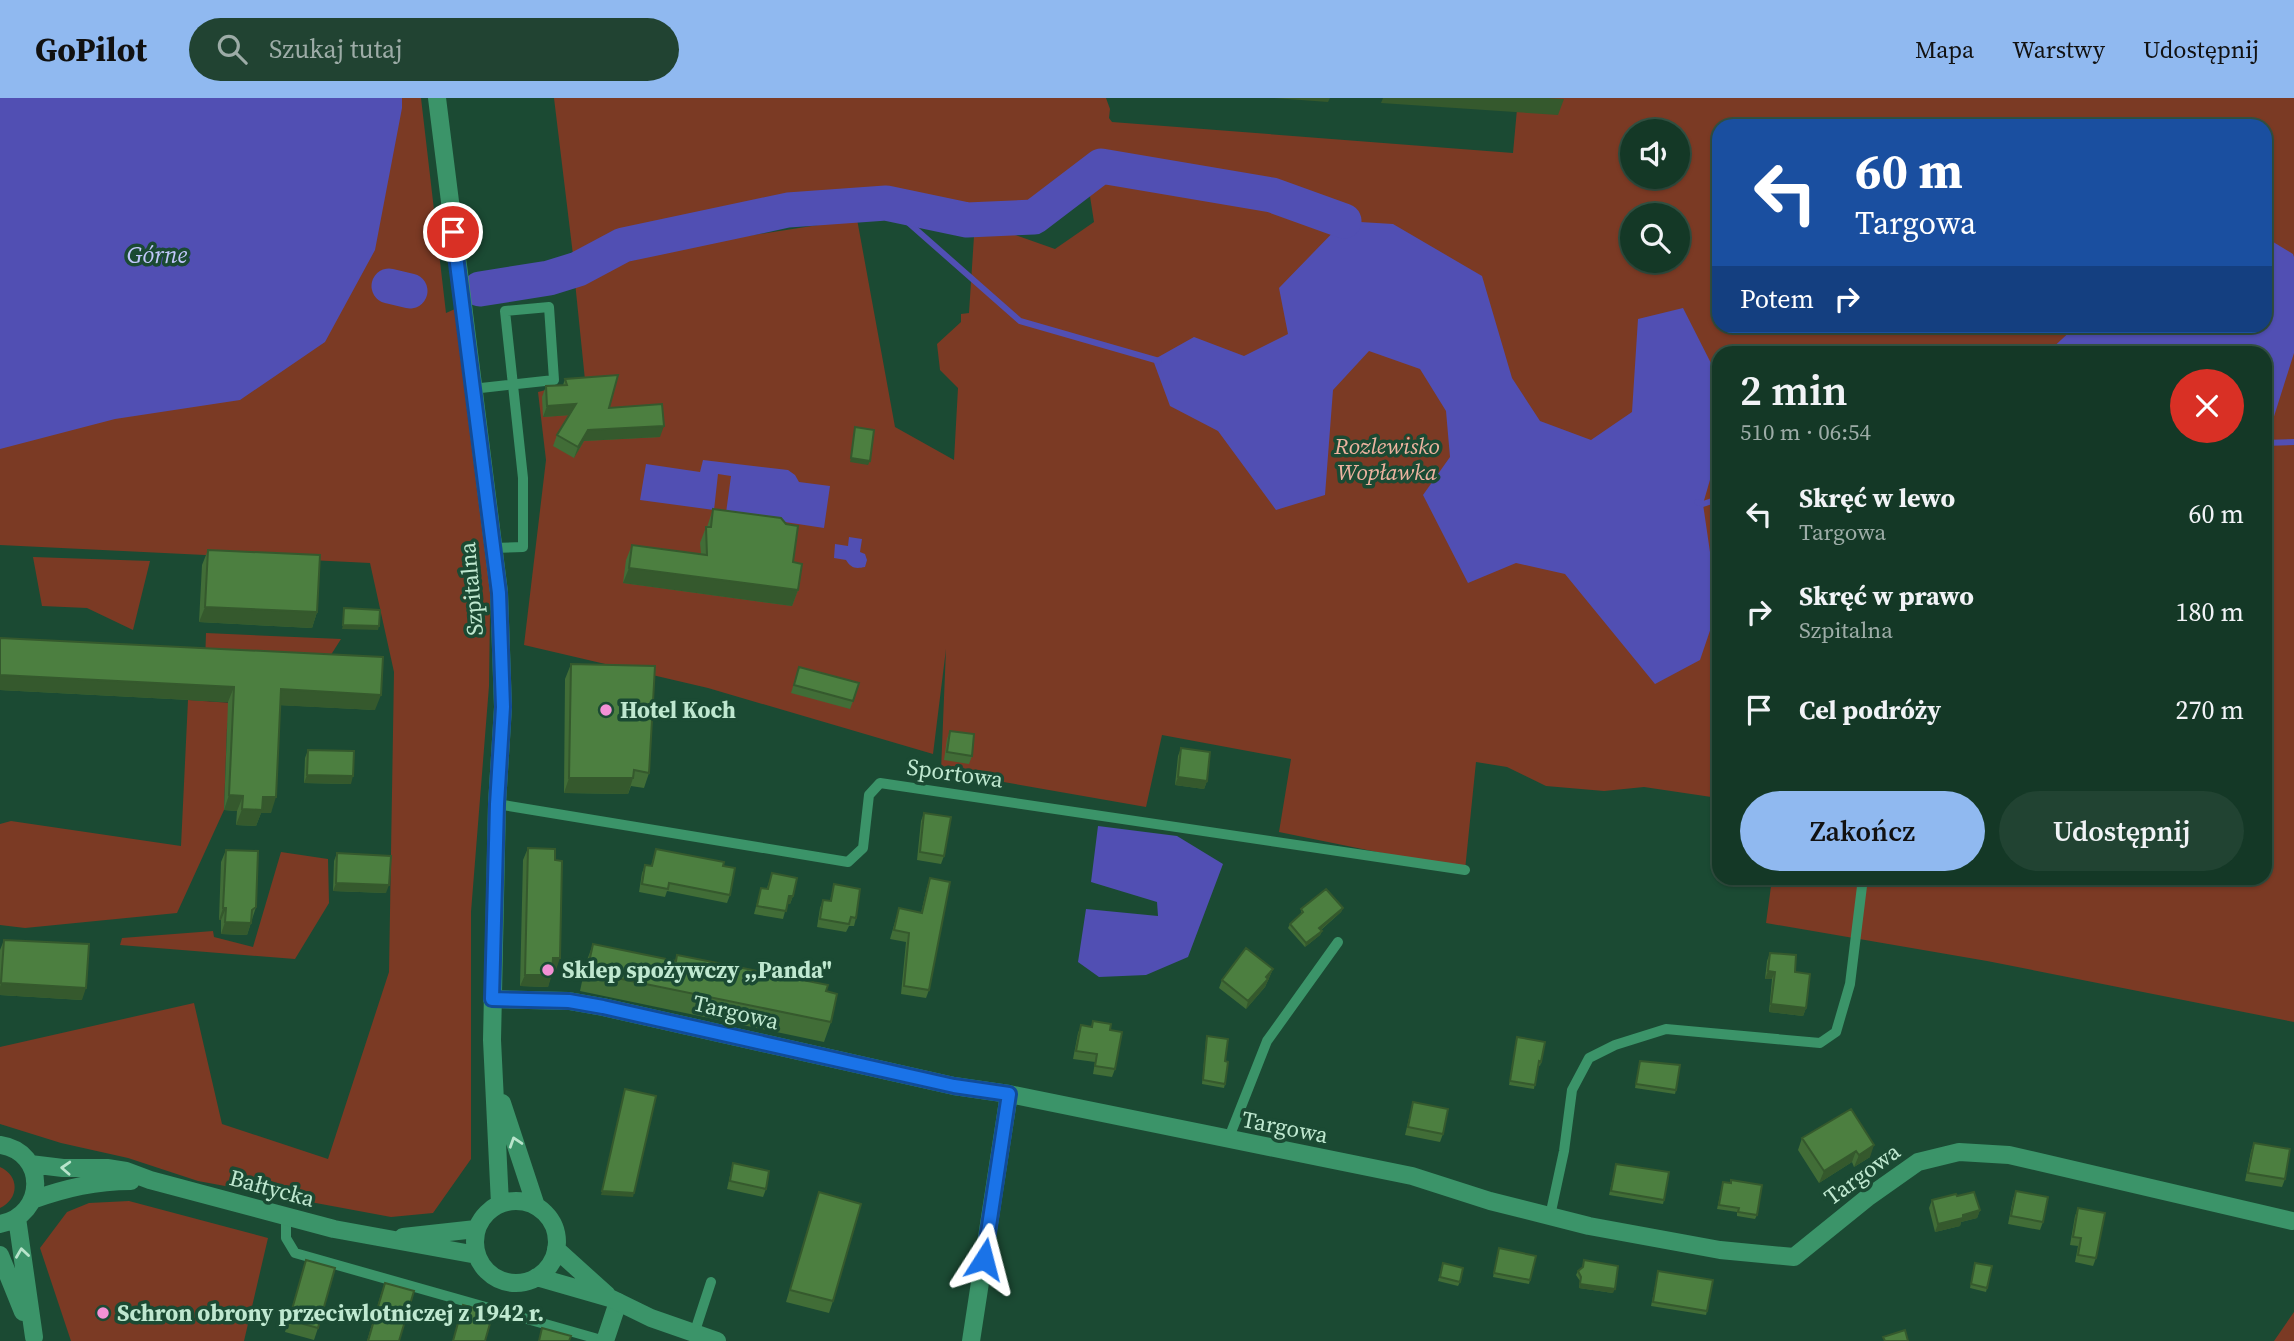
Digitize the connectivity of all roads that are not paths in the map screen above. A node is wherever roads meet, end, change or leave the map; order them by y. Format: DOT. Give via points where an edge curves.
graph roads {
  1 [pos="437,98"];
  2 [pos="513,385"];
  3 [pos="472,389"];
  4 [pos="492,548"];
  5 [pos="497,804"];
  6 [pos="1465,870"];
  7 [pos="1862,885"];
  8 [pos="1338,942"];
  9 [pos="492,999"];
  10 [pos="494,1079"];
  11 [pos="1009,1094"];
  12 [pos="1228,1140"];
  13 [pos="0,1145"];
  14 [pos="30,1164"];
  15 [pos="150,1180"];
  16 [pos="32,1200"];
  17 [pos="500,1203"];
  18 [pos="536,1206"];
  19 [pos="1550,1216"];
  20 [pos="286,1217"];
  21 [pos="8,1221"];
  22 [pos="2292,1221"];
  23 [pos="477,1229"];
  24 [pos="382,1239"];
  25 [pos="556,1249"];
  26 [pos="0,1255"];
  27 [pos="477,1255"];
  28 [pos="537,1277"];
  29 [pos="711,1282"];
  30 [pos="614,1300"];
  31 [pos="694,1334"];
  32 [pos="34,1339"];
  33 [pos="605,1341"];
  34 [pos="717,1341"];
  35 [pos="971,1341"];
  1 -- 3 [label="street, Szpitalna"];
  2 -- 2 [label="lane" via="505,311 549,307 554,380"];
  2 -- 3 [label="lane"];
  2 -- 4 [label="lane" via="523,478 523,547"];
  3 -- 4 [label="street, Szpitalna"];
  4 -- 5 [label="street, Szpitalna" via="499,593 503,707"];
  5 -- 6 [label="lane, Sportowa" via="848,862 863,848 869,795 880,783"];
  5 -- 9 [label="street, Szpitalna"];
  7 -- 19 [label="lane" via="1850,984 1836,1032 1820,1043 1666,1029 1589,1058 1572,1090"];
  8 -- 12 [label="lane" via="1267,1041"];
  9 -- 10 [label="street, Szpitalna"];
  9 -- 11 [label="street, Targowa" via="569,1001 603,1007 954,1086"];
  10 -- 17 [label="street, Szpitalna"];
  18 -- 10 [label="street, Szpitalna, one-way"];
  11 -- 12 [label="street, Targowa"];
  11 -- 35 [label="street"];
  12 -- 19 [label="street, Targowa" via="1412,1176"];
  13 -- 14 [label="street" via="14,1149"];
  15 -- 14 [label="street, Bałtycka, one-way" via="107,1168"];
  14 -- 16 [label="street" via="35,1176"];
  15 -- 16 [label="street, Bałtycka" via="101,1181"];
  15 -- 20 [label="street, Bałtycka"];
  16 -- 21 [label="street"];
  17 -- 18 [label="street" via="519,1201"];
  17 -- 23 [label="street" via="485,1214"];
  18 -- 25 [label="street" via="553,1224"];
  19 -- 22 [label="street, Targowa" via="1720,1250 1794,1257 1918,1162 1959,1152 2010,1156"];
  20 -- 24 [label="street, Bałtycka"];
  20 -- 33 [label="lane" via="286,1238 295,1253"];
  32 -- 21 [label="street, one-way"];
  23 -- 24 [label="street, Bałtycka"];
  23 -- 27 [label="street"];
  24 -- 27 [label="street, Bałtycka"];
  25 -- 28 [label="street" via="553,1260"];
  25 -- 30 [label="street"];
  26 -- 32 [label="street"];
  27 -- 28 [label="street" via="491,1275 502,1281 526,1282"];
  28 -- 30 [label="street"];
  29 -- 31 [label="lane"];
  30 -- 31 [label="street"];
  30 -- 33 [label="street"];
  31 -- 34 [label="street"];
}
